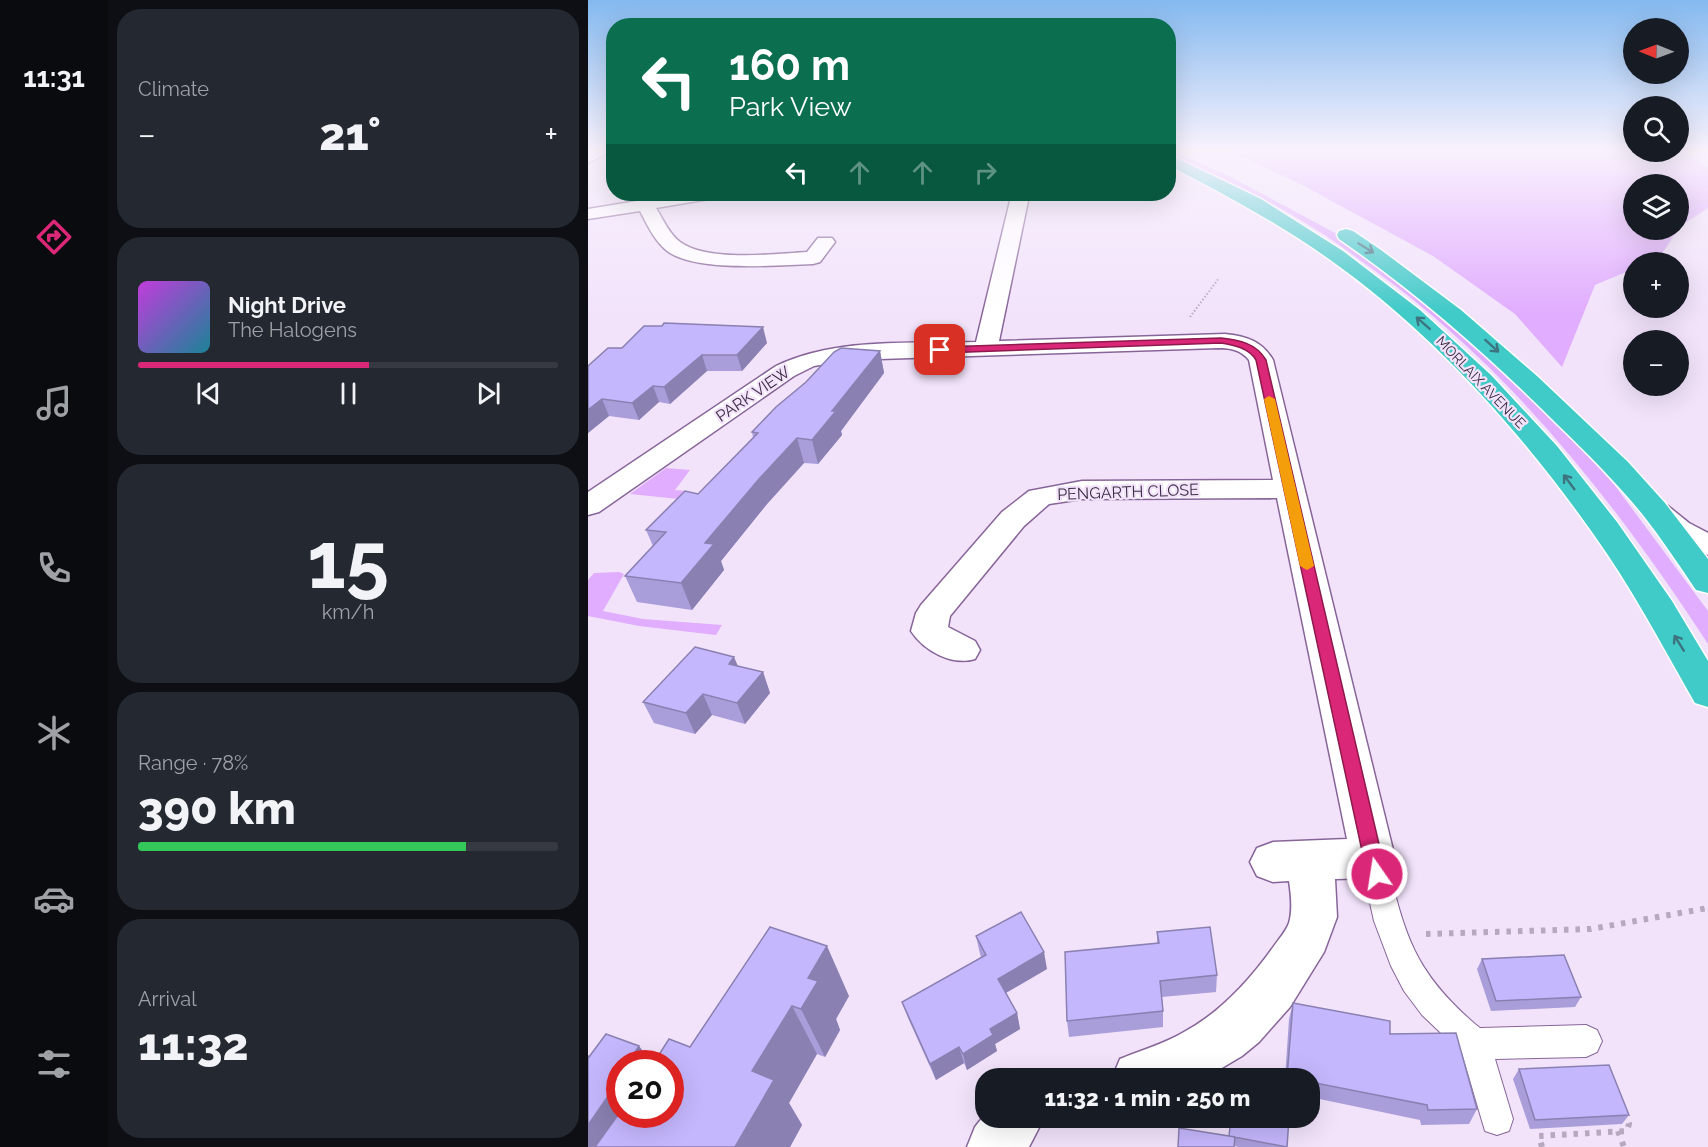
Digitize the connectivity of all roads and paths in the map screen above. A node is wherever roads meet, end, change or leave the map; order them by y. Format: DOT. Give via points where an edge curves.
graph roads {
  1 [pos="645,204"];
  2 [pos="642,205"];
  3 [pos="1018,205"];
  4 [pos="1258,205"];
  5 [pos="588,214"];
  6 [pos="1332,227"];
  7 [pos="825,242"];
  8 [pos="1219,278"];
  9 [pos="1171,342"];
  10 [pos="986,348"];
  11 [pos="1289,489"];
  12 [pos="588,506"];
  13 [pos="1653,508"];
  14 [pos="1708,545"];
  15 [pos="1708,582"];
  16 [pos="962,650"];
  17 [pos="1708,693"];
  18 [pos="1373,858"];
  19 [pos="1708,908"];
  20 [pos="1392,935"];
  21 [pos="1586,1041"];
  22 [pos="1475,1044"];
  23 [pos="1173,1068"];
  24 [pos="1620,1103"];
  25 [pos="1497,1119"];
  26 [pos="1009,1128"];
  27 [pos="1618,1131"];
  28 [pos="996,1147"];
  29 [pos="1542,1147"];
  30 [pos="1624,1147"];
  1 -- 7 [label="street" via="671,244 701,256 813,258"];
  2 -- 5 [label="street"];
  3 -- 10 [label="street"];
  17 -- 4 [label="highway, MORLAIX AVENUE, one-way" via="1646,590 1584,501 1549,455 1469,366 1393,297 1312,237"];
  6 -- 13 [label="highway, MORLAIX AVENUE, one-way" via="1379,256 1476,332 1608,458"];
  8 -- 9 [label="path"];
  9 -- 10 [label="street, PARK VIEW"];
  9 -- 11 [label="street, PARK VIEW" via="1230,341 1245,345 1259,356"];
  10 -- 12 [label="street, PARK VIEW" via="849,353 808,360 785,371"];
  11 -- 16 [label="street, PENGARTH CLOSE" via="1082,490 1040,497 1013,519 933,614 929,631"];
  11 -- 18 [label="street, PARK VIEW"];
  13 -- 14 [label="street" via="1678,530"];
  13 -- 15 [label="highway, MORLAIX AVENUE"];
  18 -- 20 [label="lane"];
  18 -- 23 [label="street" via="1291,861 1314,893 1312,925 1296,955 1260,1005 1231,1033"];
  19 -- 20 [label="path" via="1591,929"];
  20 -- 22 [label="lane" via="1415,981 1446,1020"];
  21 -- 22 [label="lane"];
  22 -- 25 [label="lane"];
  24 -- 27 [label="path" via="1629,1124 1627,1131"];
  26 -- 28 [label="street"];
  27 -- 29 [label="path" via="1539,1136"];
  27 -- 30 [label="path"];
}
